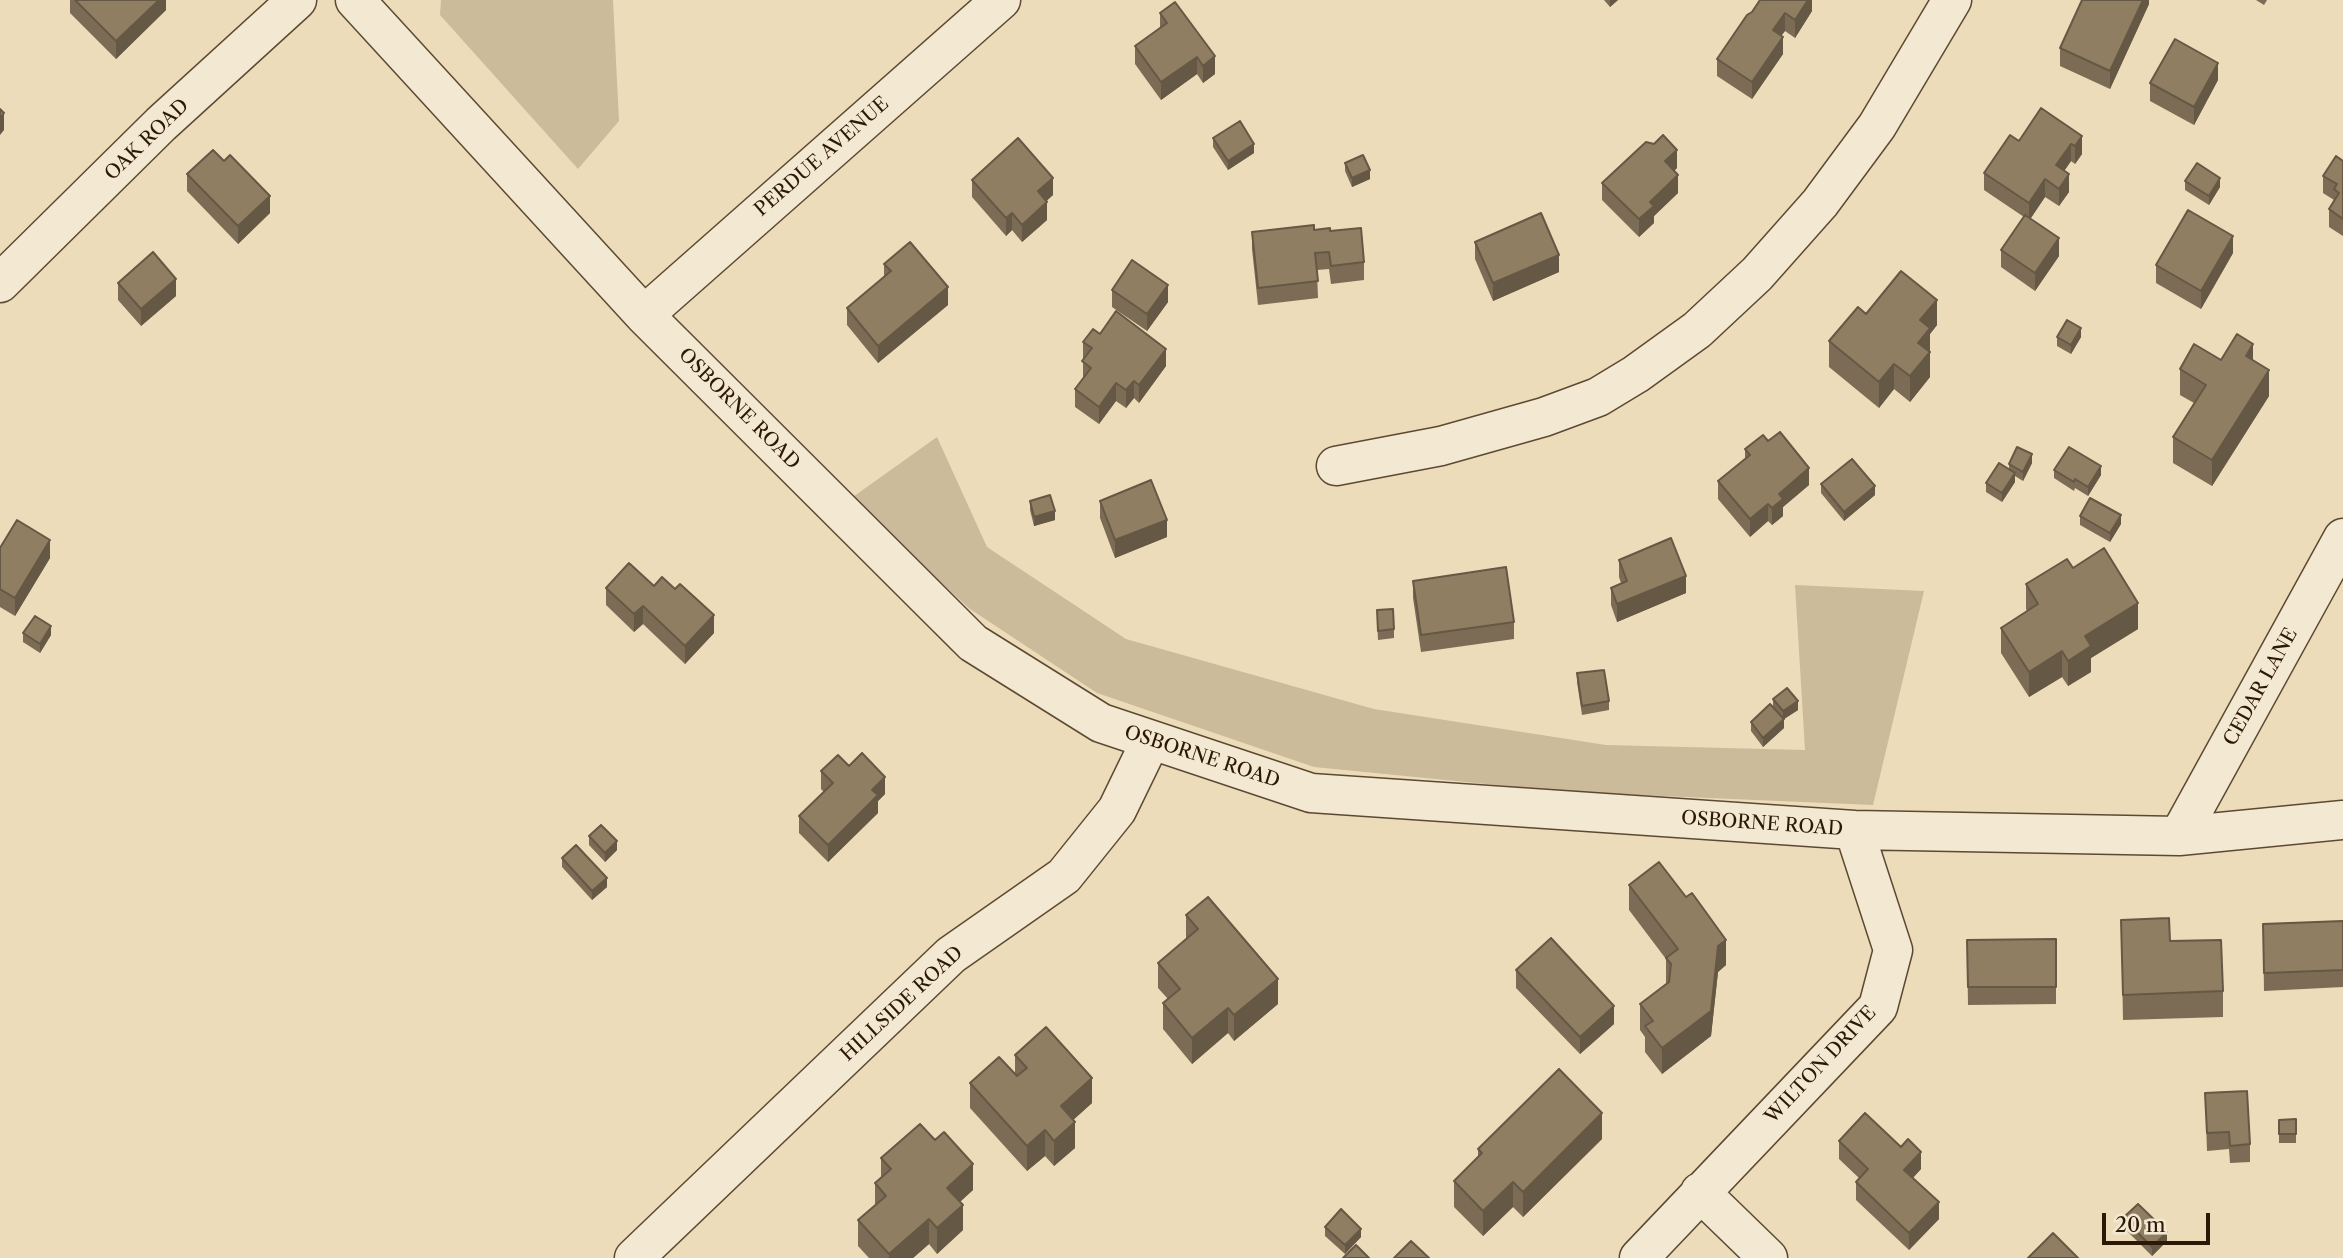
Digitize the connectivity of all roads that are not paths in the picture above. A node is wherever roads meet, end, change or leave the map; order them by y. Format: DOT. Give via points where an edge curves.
graph roads {
  1 [pos="297,0"];
  2 [pos="355,0"];
  3 [pos="1001,0"];
  4 [pos="1952,0"];
  5 [pos="0,282"];
  6 [pos="644,315"];
  7 [pos="1336,466"];
  8 [pos="2343,538"];
  9 [pos="1151,740"];
  10 [pos="2343,820"];
  11 [pos="1854,831"];
  12 [pos="2179,836"];
  13 [pos="1700,1192"];
  14 [pos="634,1258"];
  15 [pos="1639,1258"];
  16 [pos="1768,1258"];
  1 -- 5 [label="street, OAK ROAD" via="161,124"];
  2 -- 6 [label="street, OSBORNE ROAD"];
  3 -- 6 [label="street, PERDUE AVENUE"];
  4 -- 7 [label="street" via="1877,127 1820,202 1757,274 1697,330 1607,391 1544,418 1441,446"];
  6 -- 9 [label="street, OSBORNE ROAD" via="973,643 1101,723"];
  8 -- 12 [label="street, CEDAR LANE"];
  9 -- 11 [label="street, OSBORNE ROAD" via="1311,793"];
  9 -- 14 [label="street, HILLSIDE ROAD" via="1117,810 1064,876 951,955"];
  10 -- 12 [label="street, OSBORNE ROAD"];
  11 -- 12 [label="street, OSBORNE ROAD"];
  11 -- 13 [label="street, WILTON DRIVE" via="1893,950 1878,1007"];
  13 -- 15 [label="street, WILTON DRIVE"];
  13 -- 16 [label="street"];
}
